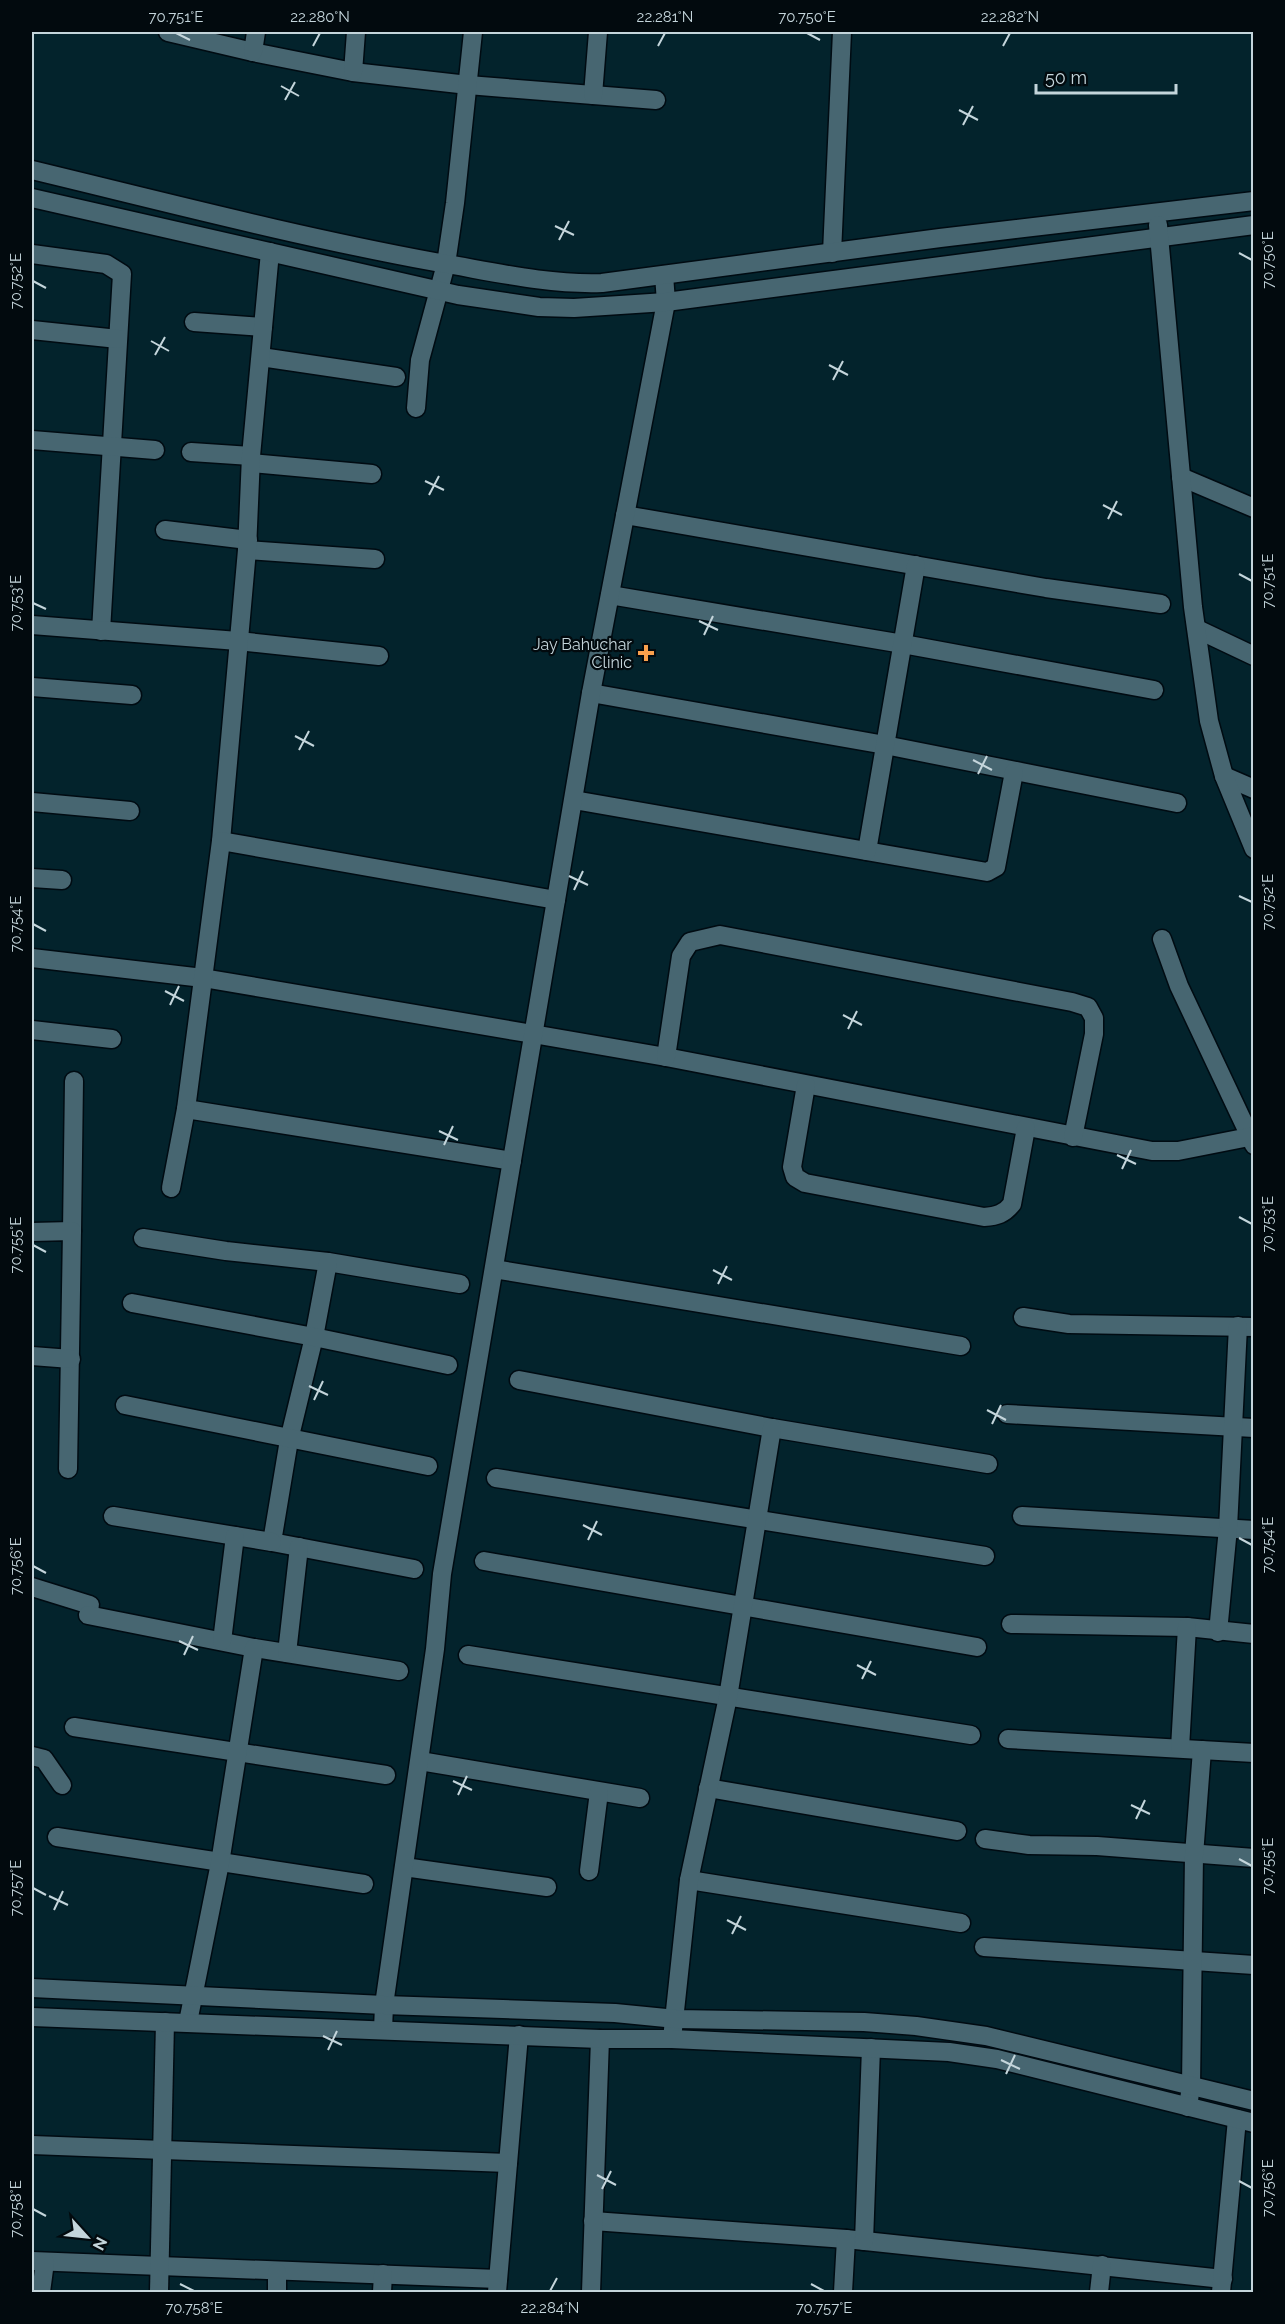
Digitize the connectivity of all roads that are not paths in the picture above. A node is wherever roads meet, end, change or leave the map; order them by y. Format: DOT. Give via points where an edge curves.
graph roads {
  1 [pos="168,32"];
  2 [pos="255,32"];
  3 [pos="356,32"];
  4 [pos="473,32"];
  5 [pos="598,32"];
  6 [pos="842,32"];
  7 [pos="253,52"];
  8 [pos="353,72"];
  9 [pos="468,85"];
  10 [pos="593,95"];
  11 [pos="657,100"];
  12 [pos="32,170"];
  13 [pos="32,198"];
  14 [pos="1254,201"];
  15 [pos="1158,212"];
  16 [pos="1254,225"];
  17 [pos="1158,237"];
  18 [pos="270,252"];
  19 [pos="832,253"];
  20 [pos="32,254"];
  21 [pos="446,264"];
  22 [pos="664,275"];
  23 [pos="440,290"];
  24 [pos="666,302"];
  25 [pos="194,322"];
  26 [pos="263,327"];
  27 [pos="32,330"];
  28 [pos="118,339"];
  29 [pos="261,357"];
  30 [pos="396,377"];
  31 [pos="416,408"];
  32 [pos="32,440"];
  33 [pos="110,448"];
  34 [pos="155,450"];
  35 [pos="191,452"];
  36 [pos="252,459"];
  37 [pos="372,474"];
  38 [pos="1181,477"];
  39 [pos="1254,508"];
  40 [pos="625,515"];
  41 [pos="165,530"];
  42 [pos="247,545"];
  43 [pos="375,559"];
  44 [pos="916,565"];
  45 [pos="610,595"];
  46 [pos="1161,604"];
  47 [pos="32,625"];
  48 [pos="1197,629"];
  49 [pos="101,631"];
  50 [pos="238,641"];
  51 [pos="903,644"];
  52 [pos="379,656"];
  53 [pos="1254,656"];
  54 [pos="32,687"];
  55 [pos="1155,690"];
  56 [pos="591,693"];
  57 [pos="132,695"];
  58 [pos="885,745"];
  59 [pos="1014,772"];
  60 [pos="1224,776"];
  61 [pos="1254,789"];
  62 [pos="574,800"];
  63 [pos="32,802"];
  64 [pos="1177,803"];
  65 [pos="130,811"];
  66 [pos="221,841"];
  67 [pos="1254,849"];
  68 [pos="867,851"];
  69 [pos="32,878"];
  70 [pos="62,880"];
  71 [pos="556,900"];
  72 [pos="1162,939"];
  73 [pos="32,958"];
  74 [pos="203,978"];
  75 [pos="32,1030"];
  76 [pos="533,1034"];
  77 [pos="111,1039"];
  78 [pos="666,1057"];
  79 [pos="74,1082"];
  80 [pos="806,1085"];
  81 [pos="186,1109"];
  82 [pos="1026,1128"];
  83 [pos="1073,1137"];
  84 [pos="1252,1139"];
  85 [pos="512,1161"];
  86 [pos="171,1188"];
  87 [pos="72,1231"];
  88 [pos="32,1232"];
  89 [pos="143,1238"];
  90 [pos="328,1262"];
  91 [pos="494,1269"];
  92 [pos="460,1284"];
  93 [pos="132,1303"];
  94 [pos="1023,1317"];
  95 [pos="1246,1326"];
  96 [pos="314,1337"];
  97 [pos="961,1346"];
  98 [pos="32,1356"];
  99 [pos="71,1359"];
  100 [pos="448,1365"];
  101 [pos="519,1380"];
  102 [pos="125,1405"];
  103 [pos="1007,1414"];
  104 [pos="1233,1427"];
  105 [pos="772,1428"];
  106 [pos="1254,1428"];
  107 [pos="289,1440"];
  108 [pos="988,1464"];
  109 [pos="428,1466"];
  110 [pos="68,1469"];
  111 [pos="496,1478"];
  112 [pos="113,1516"];
  113 [pos="1022,1516"];
  114 [pos="758,1519"];
  115 [pos="1228,1528"];
  116 [pos="1254,1530"];
  117 [pos="235,1536"];
  118 [pos="272,1542"];
  119 [pos="299,1547"];
  120 [pos="985,1556"];
  121 [pos="484,1561"];
  122 [pos="414,1569"];
  123 [pos="32,1587"];
  124 [pos="743,1608"];
  125 [pos="1011,1624"];
  126 [pos="1187,1627"];
  127 [pos="1218,1632"];
  128 [pos="1254,1634"];
  129 [pos="222,1641"];
  130 [pos="977,1647"];
  131 [pos="254,1648"];
  132 [pos="287,1653"];
  133 [pos="468,1655"];
  134 [pos="399,1671"];
  135 [pos="728,1697"];
  136 [pos="74,1727"];
  137 [pos="971,1735"];
  138 [pos="1008,1738"];
  139 [pos="1180,1748"];
  140 [pos="1202,1750"];
  141 [pos="239,1751"];
  142 [pos="1254,1753"];
  143 [pos="32,1756"];
  144 [pos="420,1761"];
  145 [pos="386,1775"];
  146 [pos="62,1785"];
  147 [pos="708,1788"];
  148 [pos="599,1792"];
  149 [pos="640,1798"];
  150 [pos="957,1831"];
  151 [pos="57,1837"];
  152 [pos="985,1839"];
  153 [pos="1194,1855"];
  154 [pos="1254,1858"];
  155 [pos="220,1863"];
  156 [pos="404,1867"];
  157 [pos="589,1871"];
  158 [pos="689,1880"];
  159 [pos="364,1884"];
  160 [pos="547,1887"];
  161 [pos="961,1923"];
  162 [pos="984,1947"];
  163 [pos="1192,1961"];
  164 [pos="1254,1965"];
  165 [pos="32,1988"];
  166 [pos="193,1996"];
  167 [pos="384,2005"];
  168 [pos="32,2017"];
  169 [pos="676,2019"];
  170 [pos="165,2022"];
  171 [pos="188,2022"];
  172 [pos="383,2030"];
  173 [pos="519,2035"];
  174 [pos="600,2038"];
  175 [pos="672,2039"];
  176 [pos="871,2048"];
  177 [pos="1191,2086"];
  178 [pos="1254,2102"];
  179 [pos="1188,2107"];
  180 [pos="1245,2121"];
  181 [pos="32,2145"];
  182 [pos="161,2151"];
  183 [pos="508,2163"];
  184 [pos="593,2221"];
  185 [pos="855,2240"];
  186 [pos="38,2262"];
  187 [pos="1102,2265"];
  188 [pos="160,2266"];
  189 [pos="277,2272"];
  190 [pos="382,2283"];
  191 [pos="498,2286"];
  192 [pos="1222,2286"];
  193 [pos="41,2292"];
  194 [pos="159,2292"];
  195 [pos="277,2292"];
  196 [pos="591,2292"];
  197 [pos="843,2292"];
  198 [pos="1099,2292"];
  1 -- 7 [label="street"];
  2 -- 7 [label="street"];
  3 -- 8 [label="street"];
  4 -- 9 [label="street"];
  5 -- 10 [label="street"];
  6 -- 19 [label="street"];
  7 -- 8 [label="street"];
  8 -- 9 [label="street"];
  9 -- 10 [label="street"];
  9 -- 21 [label="street"];
  10 -- 11 [label="street"];
  12 -- 21 [label="street"];
  13 -- 18 [label="street"];
  14 -- 15 [label="street"];
  15 -- 17 [label="street"];
  15 -- 19 [label="street"];
  16 -- 17 [label="street"];
  17 -- 24 [label="street"];
  17 -- 38 [label="street"];
  18 -- 23 [label="street"];
  18 -- 26 [label="street"];
  19 -- 22 [label="street"];
  20 -- 28 [label="street" via="106,264 122,274"];
  21 -- 22 [label="street" via="581,284"];
  21 -- 23 [label="street"];
  22 -- 24 [label="street"];
  23 -- 24 [label="street" via="539,307"];
  23 -- 31 [label="street" via="420,360"];
  24 -- 40 [label="street"];
  25 -- 26 [label="street"];
  26 -- 29 [label="street"];
  27 -- 28 [label="street"];
  28 -- 33 [label="street"];
  29 -- 30 [label="street"];
  29 -- 36 [label="street"];
  32 -- 33 [label="street"];
  33 -- 34 [label="street"];
  33 -- 49 [label="street"];
  35 -- 36 [label="street"];
  36 -- 37 [label="street"];
  36 -- 42 [label="street"];
  38 -- 39 [label="street"];
  38 -- 48 [label="street"];
  40 -- 44 [label="street"];
  40 -- 45 [label="street"];
  41 -- 42 [label="street"];
  42 -- 43 [label="street"];
  42 -- 50 [label="street"];
  44 -- 46 [label="street"];
  44 -- 51 [label="street"];
  45 -- 51 [label="street"];
  45 -- 56 [label="street"];
  47 -- 49 [label="street"];
  48 -- 53 [label="street"];
  48 -- 60 [label="street" via="1209,721"];
  49 -- 50 [label="street"];
  50 -- 52 [label="street"];
  50 -- 66 [label="street"];
  51 -- 55 [label="street"];
  51 -- 58 [label="street"];
  54 -- 57 [label="street"];
  56 -- 58 [label="street"];
  56 -- 62 [label="street"];
  58 -- 59 [label="street"];
  58 -- 68 [label="street"];
  59 -- 64 [label="street"];
  59 -- 68 [label="street" via="996,867 987,872"];
  60 -- 61 [label="street"];
  60 -- 67 [label="street"];
  62 -- 68 [label="street"];
  62 -- 71 [label="street"];
  63 -- 65 [label="street"];
  66 -- 71 [label="street"];
  66 -- 74 [label="street"];
  69 -- 70 [label="street"];
  71 -- 76 [label="street"];
  72 -- 84 [label="street" via="1179,986"];
  73 -- 74 [label="street"];
  74 -- 76 [label="street"];
  74 -- 81 [label="street"];
  75 -- 77 [label="street"];
  76 -- 78 [label="street"];
  76 -- 85 [label="street"];
  78 -- 80 [label="street"];
  78 -- 83 [label="street" via="681,956 690,942 711,936 1072,1002 1088,1007 1094,1018"];
  79 -- 87 [label="street"];
  80 -- 82 [label="street"];
  80 -- 82 [label="street" via="792,1167 795,1177 805,1183 995,1216 1012,1204"];
  81 -- 85 [label="street"];
  81 -- 86 [label="street"];
  82 -- 83 [label="street"];
  83 -- 84 [label="street" via="1152,1151 1178,1151"];
  85 -- 91 [label="street"];
  87 -- 88 [label="street"];
  87 -- 99 [label="street"];
  89 -- 90 [label="street"];
  90 -- 92 [label="street"];
  90 -- 96 [label="street"];
  91 -- 97 [label="street"];
  91 -- 144 [label="street" via="442,1574"];
  93 -- 96 [label="street"];
  94 -- 95 [label="street" via="1069,1324"];
  95 -- 104 [label="street"];
  96 -- 100 [label="street"];
  96 -- 107 [label="street"];
  98 -- 99 [label="street"];
  99 -- 110 [label="street"];
  101 -- 105 [label="street"];
  102 -- 107 [label="street"];
  103 -- 104 [label="street"];
  104 -- 106 [label="street"];
  104 -- 115 [label="street"];
  105 -- 108 [label="street"];
  105 -- 114 [label="street"];
  107 -- 109 [label="street"];
  107 -- 118 [label="street"];
  111 -- 114 [label="street"];
  112 -- 117 [label="street"];
  113 -- 115 [label="street"];
  114 -- 120 [label="street"];
  114 -- 124 [label="street"];
  115 -- 116 [label="street"];
  115 -- 127 [label="street"];
  117 -- 118 [label="street"];
  117 -- 129 [label="street"];
  118 -- 119 [label="street"];
  119 -- 122 [label="street"];
  119 -- 132 [label="street"];
  121 -- 124 [label="street"];
  123 -- 129 [label="street" via="89,1610"];
  124 -- 130 [label="street"];
  124 -- 135 [label="street"];
  125 -- 126 [label="street"];
  126 -- 127 [label="street"];
  126 -- 139 [label="street"];
  127 -- 128 [label="street"];
  129 -- 131 [label="street"];
  131 -- 132 [label="street"];
  131 -- 141 [label="street"];
  132 -- 134 [label="street"];
  133 -- 135 [label="street"];
  135 -- 137 [label="street"];
  135 -- 147 [label="street"];
  136 -- 141 [label="street"];
  138 -- 139 [label="street"];
  139 -- 140 [label="street"];
  140 -- 142 [label="street"];
  140 -- 153 [label="street"];
  141 -- 145 [label="street"];
  141 -- 155 [label="street"];
  143 -- 146 [label="street" via="44,1760"];
  144 -- 148 [label="street"];
  144 -- 156 [label="street"];
  147 -- 150 [label="street"];
  147 -- 158 [label="street"];
  148 -- 149 [label="street"];
  148 -- 157 [label="street"];
  151 -- 155 [label="street"];
  152 -- 153 [label="street"];
  153 -- 154 [label="street"];
  153 -- 163 [label="street"];
  155 -- 159 [label="street"];
  155 -- 166 [label="street"];
  156 -- 160 [label="street"];
  156 -- 167 [label="street"];
  158 -- 161 [label="street"];
  158 -- 169 [label="street"];
  162 -- 163 [label="street"];
  163 -- 164 [label="street"];
  163 -- 177 [label="street"];
  165 -- 166 [label="street"];
  166 -- 167 [label="street"];
  166 -- 171 [label="street"];
  167 -- 169 [label="street" via="615,2013"];
  167 -- 172 [label="street"];
  168 -- 170 [label="street"];
  169 -- 175 [label="street"];
  169 -- 177 [label="street" via="864,2022 945,2029"];
  170 -- 171 [label="street"];
  170 -- 182 [label="street"];
  171 -- 172 [label="street"];
  172 -- 173 [label="street"];
  173 -- 174 [label="street"];
  173 -- 183 [label="street"];
  174 -- 175 [label="street"];
  174 -- 184 [label="street"];
  175 -- 176 [label="street"];
  176 -- 179 [label="street" via="949,2052 997,2060"];
  176 -- 185 [label="street"];
  177 -- 178 [label="street"];
  177 -- 179 [label="street"];
  179 -- 180 [label="street"];
  180 -- 192 [label="street"];
  181 -- 182 [label="street"];
  182 -- 183 [label="street"];
  182 -- 188 [label="street"];
  183 -- 191 [label="street"];
  184 -- 185 [label="street"];
  184 -- 196 [label="street"];
  185 -- 187 [label="street"];
  185 -- 197 [label="street"];
  186 -- 188 [label="street"];
  186 -- 193 [label="street"];
  187 -- 192 [label="street"];
  187 -- 198 [label="street"];
  188 -- 189 [label="street"];
  188 -- 194 [label="street"];
  189 -- 190 [label="street"];
  189 -- 195 [label="street"];
  190 -- 191 [label="street"];
}
